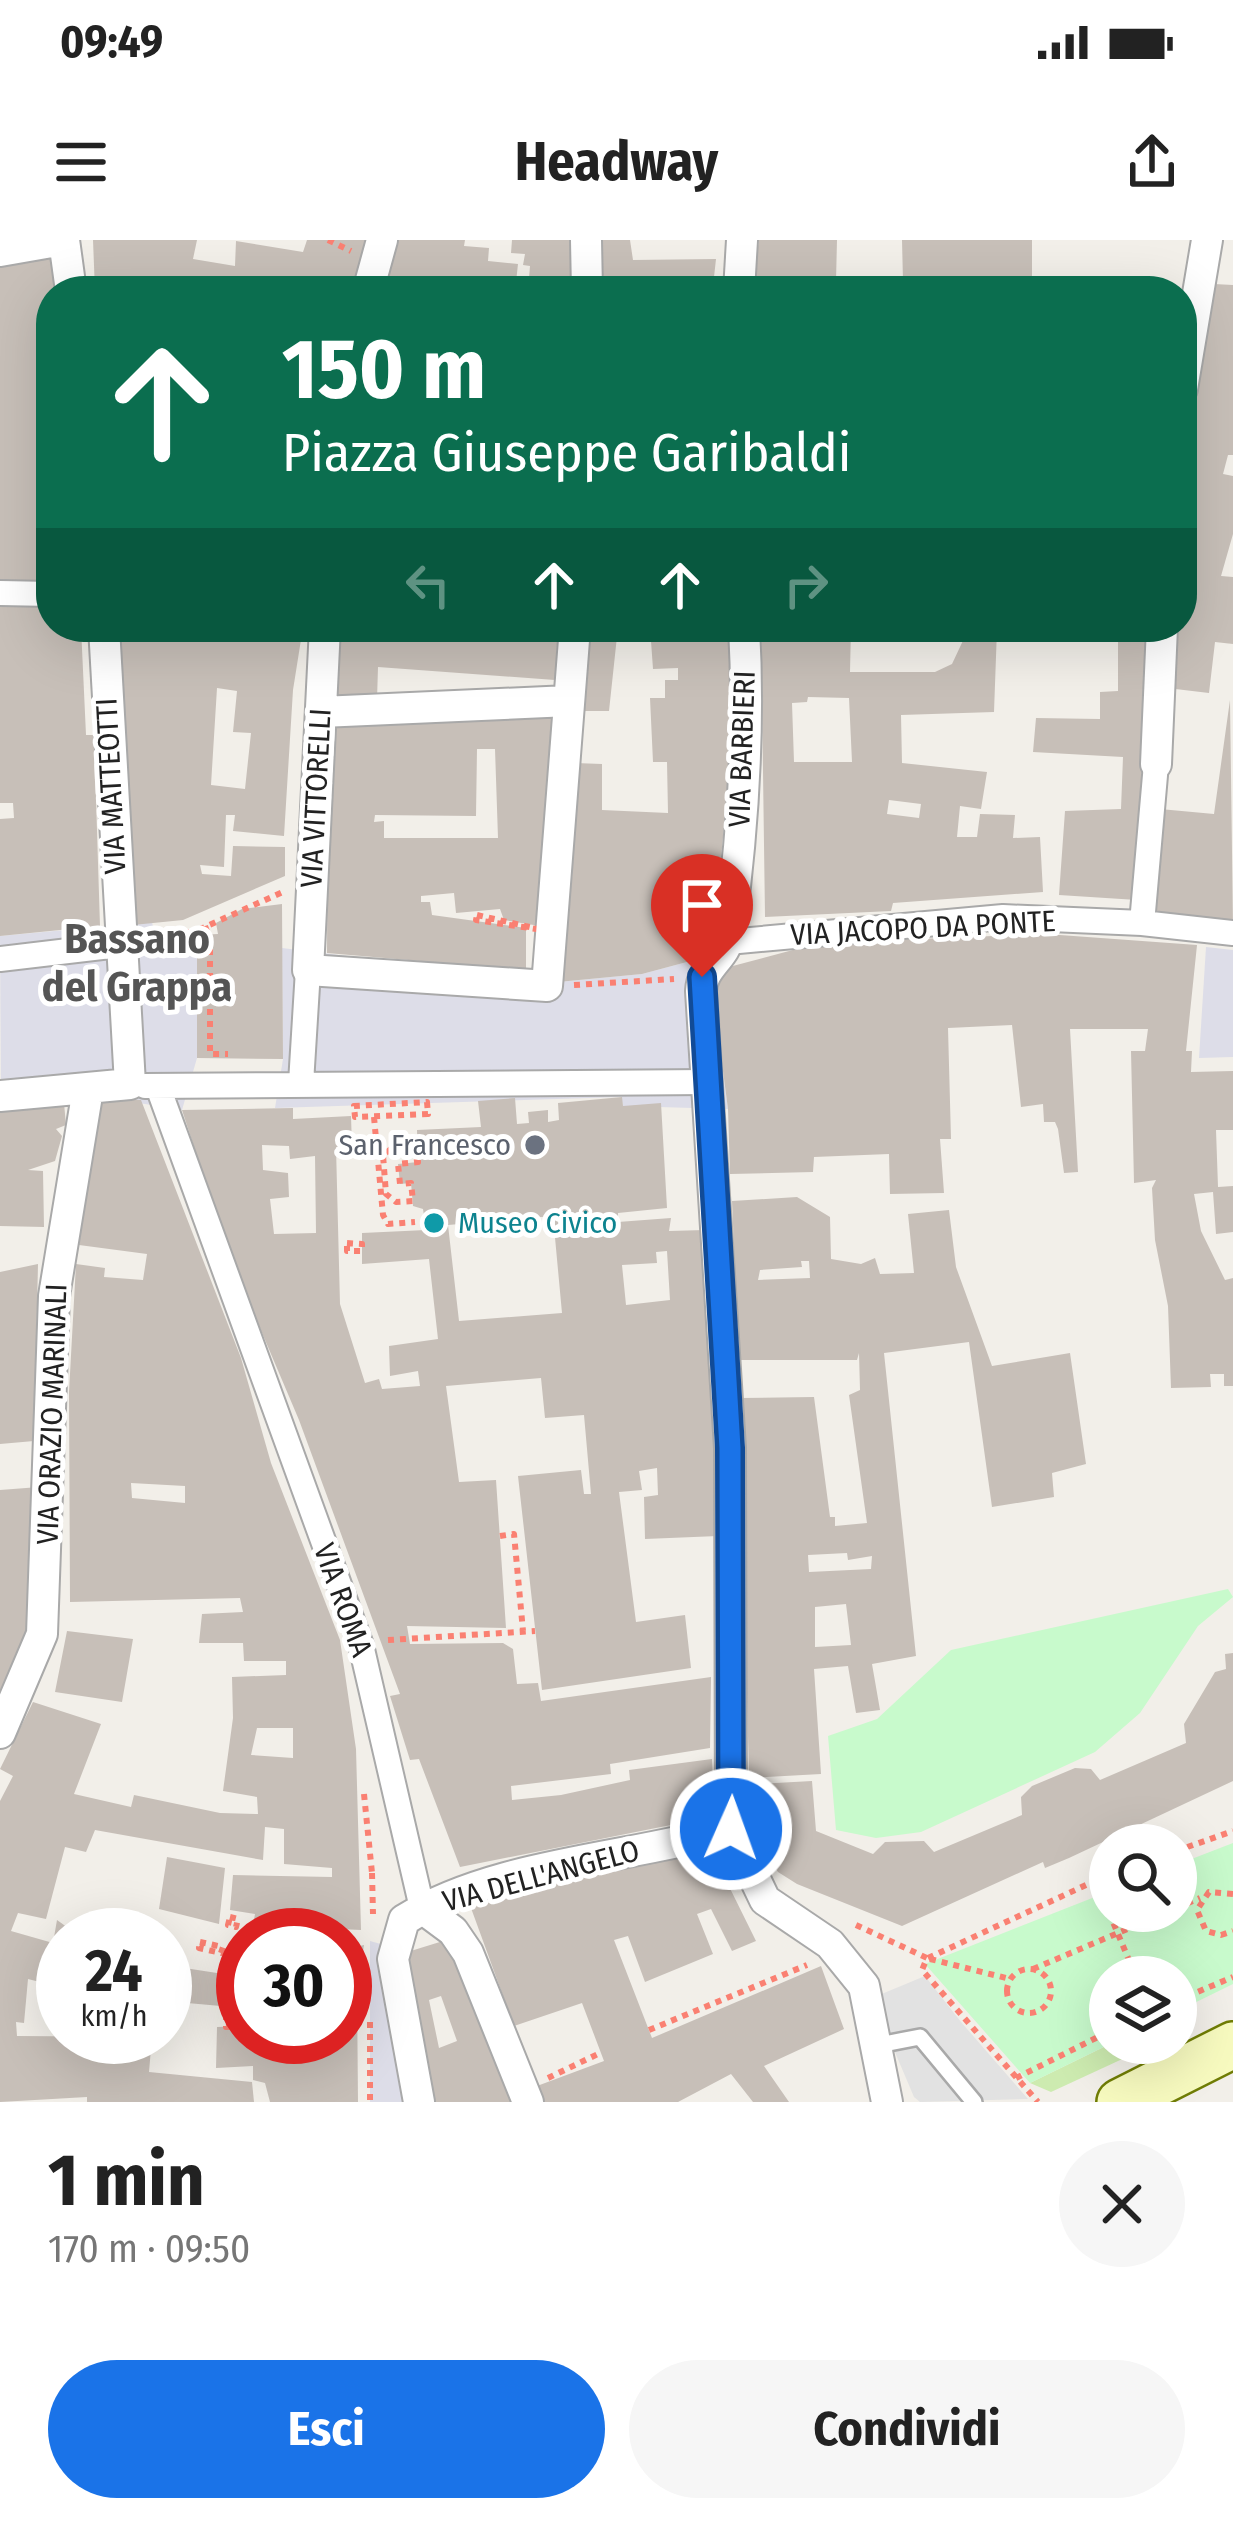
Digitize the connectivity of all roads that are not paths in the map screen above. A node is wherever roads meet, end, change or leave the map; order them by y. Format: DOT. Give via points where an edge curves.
graph roads {
  1 [pos="63,240"];
  2 [pos="382,240"];
  3 [pos="586,240"];
  4 [pos="742,240"];
  5 [pos="1208,240"];
  6 [pos="0,251"];
  7 [pos="68,276"];
  8 [pos="372,276"];
  9 [pos="587,276"];
  10 [pos="741,276"];
  11 [pos="1197,303"];
  12 [pos="0,593"];
  13 [pos="36,594"];
  14 [pos="105,642"];
  15 [pos="324,642"];
  16 [pos="574,642"];
  17 [pos="744,642"];
  18 [pos="1161,642"];
  19 [pos="569,701"];
  20 [pos="321,712"];
  21 [pos="1156,764"];
  22 [pos="1142,922"];
  23 [pos="1233,934"];
  24 [pos="728,942"];
  25 [pos="119,945"];
  26 [pos="0,959"];
  27 [pos="308,970"];
  28 [pos="708,1082"];
  29 [pos="290,1083"];
  30 [pos="144,1086"];
  31 [pos="88,1089"];
  32 [pos="0,1096"];
  33 [pos="0,1733"];
  34 [pos="731,1829"];
  35 [pos="422,1908"];
  36 [pos="1233,2045"];
  37 [pos="877,2055"];
  38 [pos="530,2094"];
  39 [pos="419,2102"];
  40 [pos="887,2102"];
  41 [pos="974,2102"];
  42 [pos="1120,2102"];
  1 -- 6 [label="street"];
  1 -- 7 [label="street"];
  2 -- 8 [label="street"];
  3 -- 9 [label="street"];
  4 -- 10 [label="street"];
  5 -- 11 [label="street"];
  12 -- 13 [label="street"];
  14 -- 25 [label="street, VIA MATTEOTTI"];
  15 -- 20 [label="street, VIA VITTORELLI"];
  16 -- 19 [label="street"];
  17 -- 24 [label="street, VIA BARBIERI" via="747,779"];
  18 -- 21 [label="street"];
  19 -- 20 [label="street"];
  19 -- 27 [label="street" via="554,986"];
  20 -- 27 [label="street, VIA VITTORELLI"];
  21 -- 22 [label="street"];
  22 -- 23 [label="street, VIA JACOPO DA PONTE"];
  22 -- 24 [label="street, VIA JACOPO DA PONTE" via="1003,917"];
  24 -- 28 [label="street" via="702,977"];
  25 -- 26 [label="street"];
  25 -- 30 [label="street, VIA MATTEOTTI"];
  27 -- 29 [label="street"];
  28 -- 29 [label="street"];
  28 -- 34 [label="street" via="730,1448"];
  29 -- 30 [label="street"];
  30 -- 31 [label="street"];
  30 -- 35 [label="street, VIA ROMA" via="361,1645"];
  31 -- 32 [label="street"];
  31 -- 33 [label="street, VIA ORAZIO MARINALI" via="54,1296 42,1634"];
  34 -- 35 [label="street, VIA DELL'ANGELO" via="548,1869"];
  34 -- 37 [label="street" via="765,1900 830,1944 864,1986"];
  35 -- 38 [label="street" via="468,1953"];
  35 -- 39 [label="street" via="404,1920 392,1959"];
  36 -- 42 [label="main road"];
  37 -- 40 [label="street"];
  37 -- 41 [label="lane" via="920,2037"];
}
